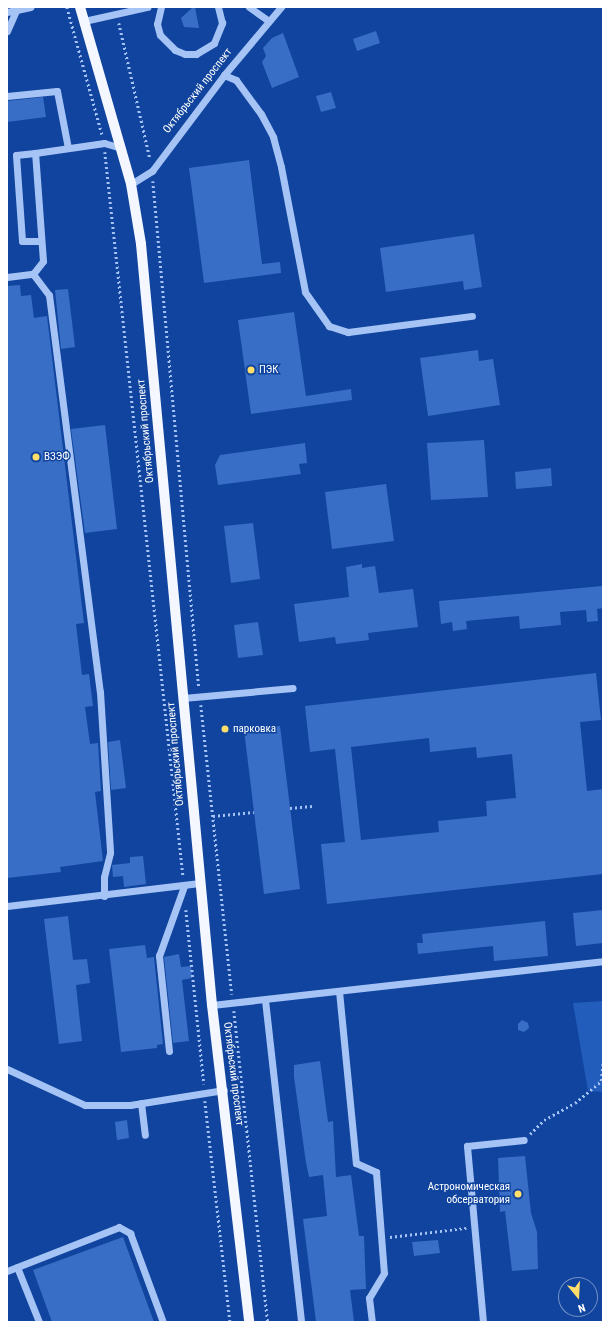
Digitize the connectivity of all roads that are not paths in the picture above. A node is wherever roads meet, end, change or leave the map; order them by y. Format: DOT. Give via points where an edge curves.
graph roads {
  1 [pos="30,7"];
  2 [pos="80,7"];
  3 [pos="147,7"];
  4 [pos="161,7"];
  5 [pos="218,7"];
  6 [pos="249,7"];
  7 [pos="281,7"];
  8 [pos="16,11"];
  9 [pos="7,12"];
  10 [pos="84,21"];
  11 [pos="269,21"];
  12 [pos="7,31"];
  13 [pos="224,75"];
  14 [pos="7,96"];
  15 [pos="68,148"];
  16 [pos="121,148"];
  17 [pos="35,153"];
  18 [pos="131,184"];
  19 [pos="41,241"];
  20 [pos="33,274"];
  21 [pos="7,277"];
  22 [pos="472,316"];
  23 [pos="294,688"];
  24 [pos="183,698"];
  25 [pos="200,883"];
  26 [pos="184,886"];
  27 [pos="104,896"];
  28 [pos="7,906"];
  29 [pos="603,961"];
  30 [pos="339,991"];
  31 [pos="265,1000"];
  32 [pos="212,1005"];
  33 [pos="169,1051"];
  34 [pos="7,1068"];
  35 [pos="224,1090"];
  36 [pos="141,1103"];
  37 [pos="145,1135"];
  38 [pos="524,1140"];
  39 [pos="17,1267"];
  40 [pos="7,1271"];
  41 [pos="39,1322"];
  42 [pos="163,1322"];
  43 [pos="249,1322"];
  44 [pos="301,1322"];
  45 [pos="372,1322"];
  46 [pos="483,1322"];
  1 -- 8 [label="street"];
  2 -- 10 [label="main road, Октябрьский проспект"];
  3 -- 10 [label="street"];
  4 -- 5 [label="street" via="158,24 160,35 175,50 185,54 196,54 214,43 222,23"];
  6 -- 11 [label="street"];
  7 -- 11 [label="street, Октябрьский проспект"];
  8 -- 9 [label="street"];
  8 -- 12 [label="street"];
  10 -- 16 [label="main road, Октябрьский проспект"];
  11 -- 13 [label="street, Октябрьский проспект"];
  13 -- 18 [label="street, Октябрьский проспект" via="152,171"];
  13 -- 22 [label="street" via="236,80 261,114 273,137 305,292 329,326 348,332"];
  14 -- 15 [label="street" via="57,91"];
  15 -- 16 [label="street" via="104,143"];
  15 -- 17 [label="street"];
  16 -- 18 [label="main road, Октябрьский проспект"];
  17 -- 19 [label="street"];
  17 -- 19 [label="street" via="16,155 21,233 22,241"];
  18 -- 24 [label="main road, Октябрьский проспект" via="142,252"];
  19 -- 20 [label="street" via="43,261"];
  20 -- 21 [label="street"];
  20 -- 27 [label="street" via="50,295 100,692 110,853 104,878"];
  23 -- 24 [label="street"];
  24 -- 25 [label="main road, Октябрьский проспект"];
  25 -- 26 [label="street"];
  25 -- 32 [label="main road, Октябрьский проспект"];
  26 -- 27 [label="street"];
  26 -- 33 [label="street" via="159,956"];
  27 -- 28 [label="street"];
  29 -- 30 [label="street"];
  30 -- 31 [label="street"];
  30 -- 45 [label="street" via="356,1163 376,1172 384,1273 369,1298"];
  31 -- 32 [label="street"];
  31 -- 44 [label="street"];
  32 -- 35 [label="main road, Октябрьский проспект"];
  34 -- 36 [label="street" via="85,1105"];
  35 -- 36 [label="street"];
  35 -- 43 [label="main road, Октябрьский проспект"];
  36 -- 37 [label="street"];
  38 -- 46 [label="street" via="467,1146"];
  39 -- 40 [label="street"];
  39 -- 41 [label="street"];
  39 -- 42 [label="street" via="119,1227 130,1233"];
}
